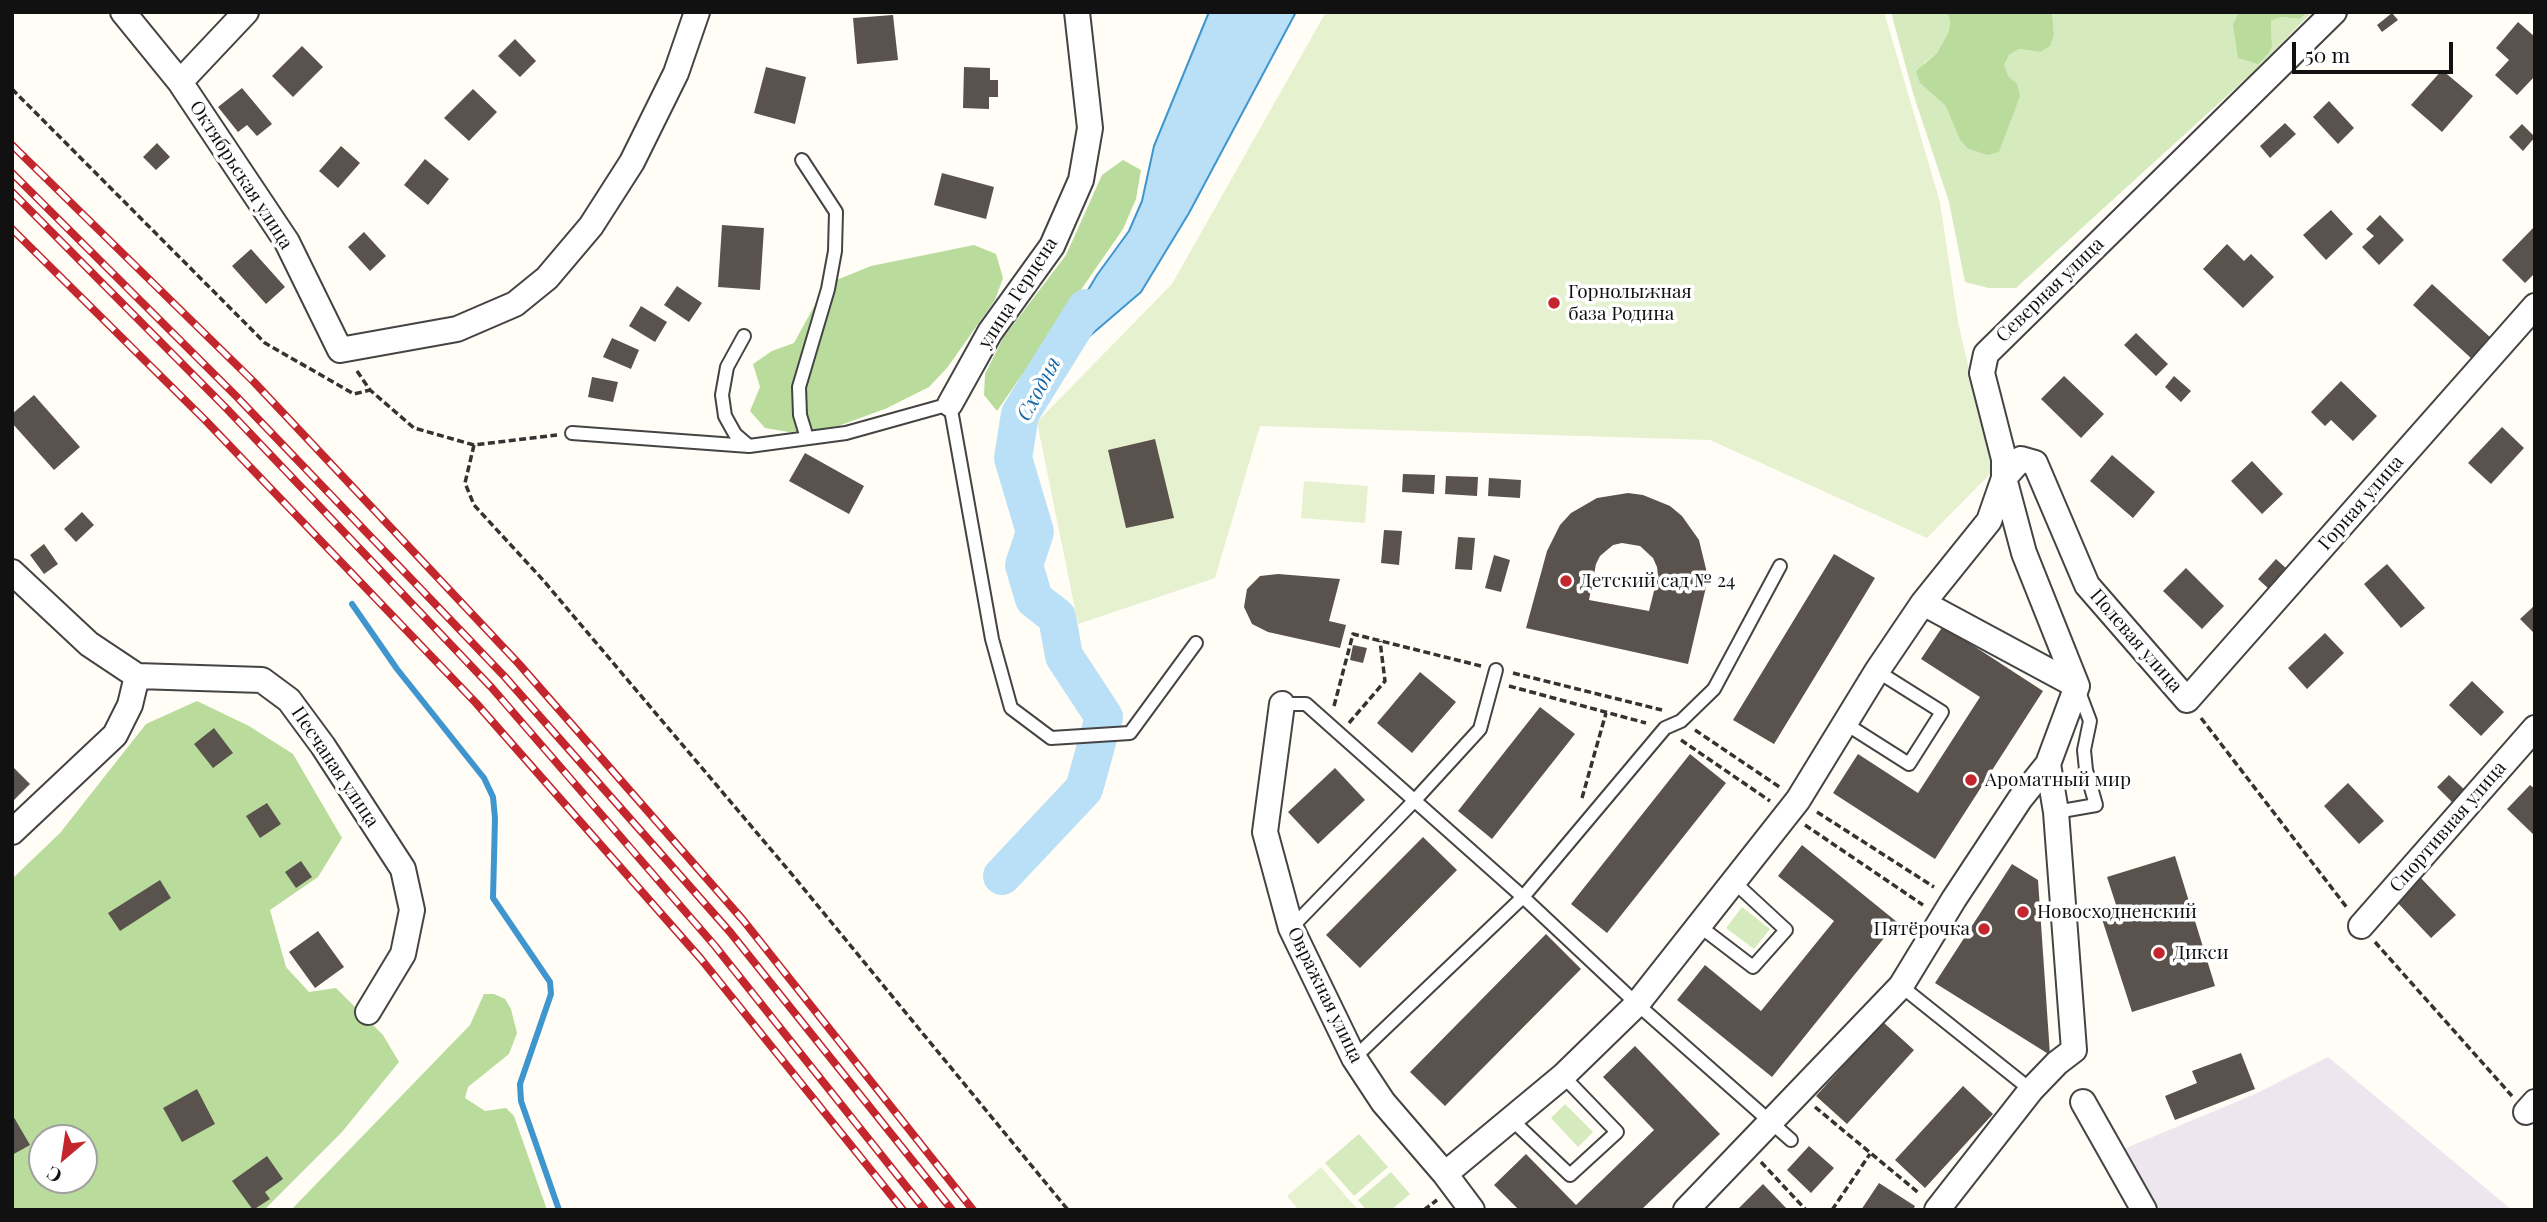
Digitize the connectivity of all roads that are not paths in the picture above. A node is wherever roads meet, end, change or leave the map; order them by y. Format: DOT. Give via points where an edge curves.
graph roads {
  1 [pos="124,12"];
  2 [pos="246,12"];
  3 [pos="697,12"];
  4 [pos="1077,12"];
  5 [pos="2334,12"];
  6 [pos="180,82"];
  7 [pos="802,160"];
  8 [pos="2535,306"];
  9 [pos="744,336"];
  10 [pos="950,404"];
  11 [pos="572,433"];
  12 [pos="807,438"];
  13 [pos="749,446"];
  14 [pos="2004,478"];
  15 [pos="1780,566"];
  16 [pos="12,572"];
  17 [pos="1923,603"];
  18 [pos="1196,643"];
  19 [pos="1877,671"];
  20 [pos="138,676"];
  21 [pos="1495,676"];
  22 [pos="2077,685"];
  23 [pos="2187,700"];
  24 [pos="1282,704"];
  25 [pos="1846,724"];
  26 [pos="2535,728"];
  27 [pos="2048,764"];
  28 [pos="1415,800"];
  29 [pos="2056,812"];
  30 [pos="12,832"];
  31 [pos="1733,881"];
  32 [pos="1523,897"];
  33 [pos="1698,925"];
  34 [pos="2361,926"];
  35 [pos="1291,928"];
  36 [pos="1901,986"];
  37 [pos="1637,1004"];
  38 [pos="368,1012"];
  39 [pos="1354,1058"];
  40 [pos="1563,1076"];
  41 [pos="2031,1090"];
  42 [pos="2083,1102"];
  43 [pos="1512,1120"];
  44 [pos="1771,1122"];
  45 [pos="1791,1140"];
  46 [pos="1445,1174"];
  47 [pos="1937,1209"];
  48 [pos="1472,1210"];
  49 [pos="1686,1210"];
  50 [pos="2144,1210"];
  1 -- 6 [label="street, Октябрьская улица"];
  2 -- 6 [label="street"];
  3 -- 6 [label="street, Октябрьская улица" via="676,72 632,162 591,226 547,278 515,304 457,329 340,350 287,242"];
  4 -- 10 [label="street, улица Герцена" via="1090,128 1081,180 1052,246 990,332"];
  5 -- 14 [label="street, Северная улица" via="1986,354 1982,373 2004,459"];
  7 -- 12 [label="lane" via="836,212 828,289 799,387"];
  8 -- 23 [label="street, Горная улица"];
  9 -- 13 [label="lane" via="727,367 722,395 725,416"];
  10 -- 12 [label="lane" via="846,433"];
  10 -- 18 [label="lane" via="992,639 1012,708 1051,738 1129,733"];
  11 -- 13 [label="lane"];
  12 -- 13 [label="lane"];
  14 -- 17 [label="street" via="1989,521"];
  14 -- 22 [label="street, Северная улица" via="2024,553"];
  14 -- 23 [label="street, Полевая улица" via="2021,459 2035,463 2087,585"];
  15 -- 32 [label="lane" via="1714,689 1681,720 1665,728"];
  16 -- 20 [label="street" via="89,644"];
  17 -- 19 [label="street"];
  17 -- 22 [label="street"];
  19 -- 25 [label="street"];
  19 -- 25 [label="lane" via="1942,712 1909,764"];
  20 -- 30 [label="street" via="115,735"];
  20 -- 38 [label="street, Песчаная улица" via="262,680 289,700 323,746 403,869 412,910 402,954"];
  21 -- 28 [label="lane" via="1480,729"];
  22 -- 27 [label="street"];
  22 -- 29 [label="lane" via="2090,721 2084,750 2096,805"];
  24 -- 28 [label="lane" via="1306,704"];
  24 -- 35 [label="street, Овражная улица" via="1265,832"];
  25 -- 31 [label="street" via="1788,813"];
  26 -- 34 [label="street, Спортивная улица"];
  27 -- 29 [label="street"];
  27 -- 36 [label="street" via="2020,799"];
  28 -- 32 [label="lane"];
  28 -- 35 [label="lane"];
  29 -- 41 [label="street" via="2074,1050"];
  31 -- 33 [label="street"];
  31 -- 33 [label="lane" via="1786,930 1753,967"];
  32 -- 37 [label="lane"];
  32 -- 39 [label="lane"];
  33 -- 37 [label="street"];
  35 -- 39 [label="street, Овражная улица"];
  36 -- 41 [label="lane"];
  36 -- 44 [label="street"];
  37 -- 40 [label="street"];
  37 -- 44 [label="lane"];
  39 -- 46 [label="street, Овражная улица" via="1383,1102"];
  40 -- 43 [label="street"];
  40 -- 43 [label="lane" via="1617,1132 1570,1175"];
  41 -- 47 [label="street"];
  42 -- 50 [label="street"];
  43 -- 46 [label="street"];
  44 -- 45 [label="lane"];
  44 -- 49 [label="street"];
  46 -- 48 [label="street, Овражная улица"];
}
